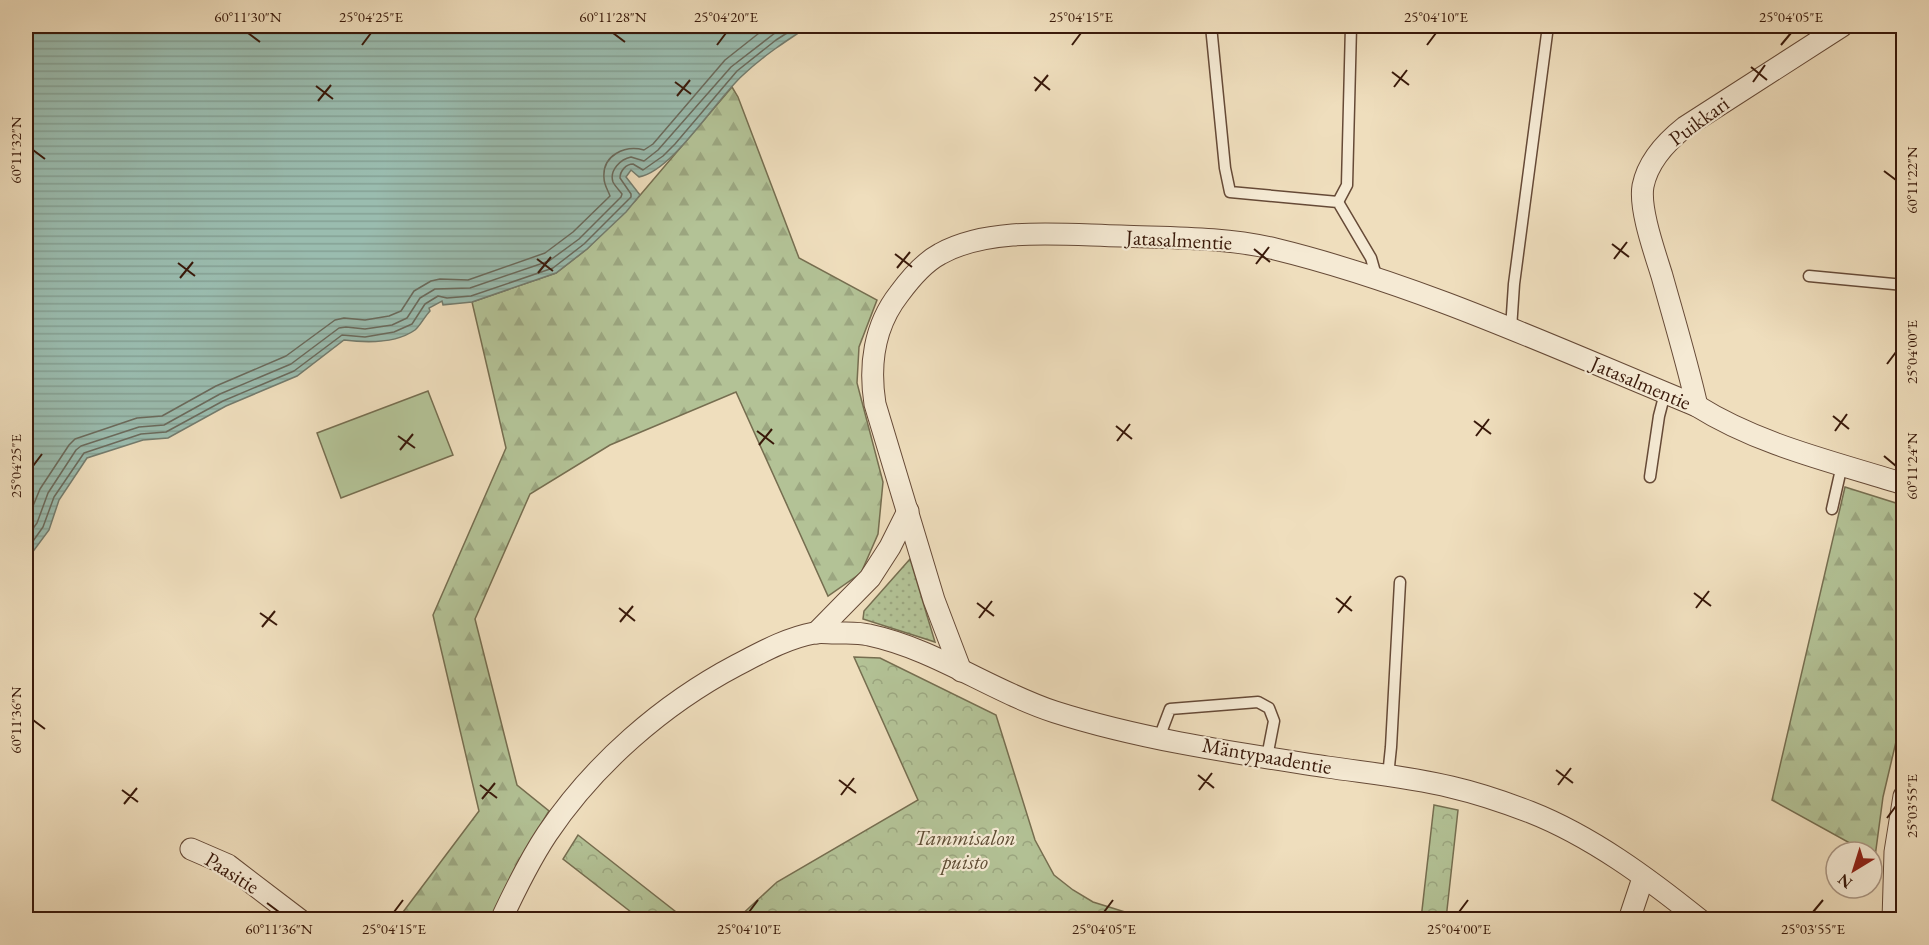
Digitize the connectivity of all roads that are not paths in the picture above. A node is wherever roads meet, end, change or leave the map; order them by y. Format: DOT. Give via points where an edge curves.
graph roads {
  1 [pos="1211,26"];
  2 [pos="1351,26"];
  3 [pos="1548,26"];
  4 [pos="1842,26"];
  5 [pos="1338,202"];
  6 [pos="1809,276"];
  7 [pos="1377,279"];
  8 [pos="1904,285"];
  9 [pos="1511,329"];
  10 [pos="1665,393"];
  11 [pos="1697,406"];
  12 [pos="1842,465"];
  13 [pos="1650,477"];
  14 [pos="1904,484"];
  15 [pos="1832,509"];
  16 [pos="908,512"];
  17 [pos="1400,582"];
  18 [pos="816,633"];
  19 [pos="961,670"];
  20 [pos="1159,738"];
  21 [pos="1268,757"];
  22 [pos="1388,776"];
  23 [pos="1904,796"];
  24 [pos="192,849"];
  25 [pos="1899,855"];
  26 [pos="1644,878"];
  27 [pos="300,920"];
  28 [pos="501,920"];
  29 [pos="1629,920"];
  30 [pos="1700,920"];
  31 [pos="1893,920"];
  1 -- 5 [label="lane" via="1230,192"];
  2 -- 5 [label="lane" via="1347,185"];
  3 -- 9 [label="lane"];
  4 -- 11 [label="street, Puikkari" via="1685,127 1670,139 1648,169 1642,188 1645,217"];
  5 -- 7 [label="lane" via="1371,258"];
  6 -- 8 [label="lane"];
  7 -- 9 [label="street, Jatasalmentie"];
  7 -- 16 [label="street, Jatasalmentie" via="1274,249 1177,238 1018,235 983,239 939,254 908,282 885,314 873,361 875,404"];
  9 -- 10 [label="street, Jatasalmentie"];
  10 -- 11 [label="street, Jatasalmentie"];
  10 -- 13 [label="lane"];
  11 -- 12 [label="street, Jatasalmentie" via="1750,434"];
  12 -- 14 [label="street, Jatasalmentie"];
  12 -- 15 [label="lane"];
  16 -- 18 [label="street" via="870,578"];
  16 -- 19 [label="street, Jatasalmentie" via="934,600"];
  17 -- 22 [label="lane"];
  18 -- 19 [label="street, Mäntypaadentie" via="866,634 900,643"];
  18 -- 28 [label="street, Mäntypaadentie" via="787,641 717,676 678,702 619,751 548,832"];
  19 -- 20 [label="street, Mäntypaadentie" via="1054,711"];
  20 -- 21 [label="street, Mäntypaadentie"];
  20 -- 21 [label="lane" via="1170,709 1258,702 1269,708 1274,721"];
  21 -- 22 [label="street, Mäntypaadentie"];
  22 -- 26 [label="street, Mäntypaadentie" via="1451,787 1533,814 1583,838"];
  23 -- 25 [label="street"];
  24 -- 27 [label="street, Paasitie" via="228,865"];
  25 -- 31 [label="street"];
  26 -- 29 [label="street"];
  26 -- 30 [label="street, Mäntypaadentie"];
}
